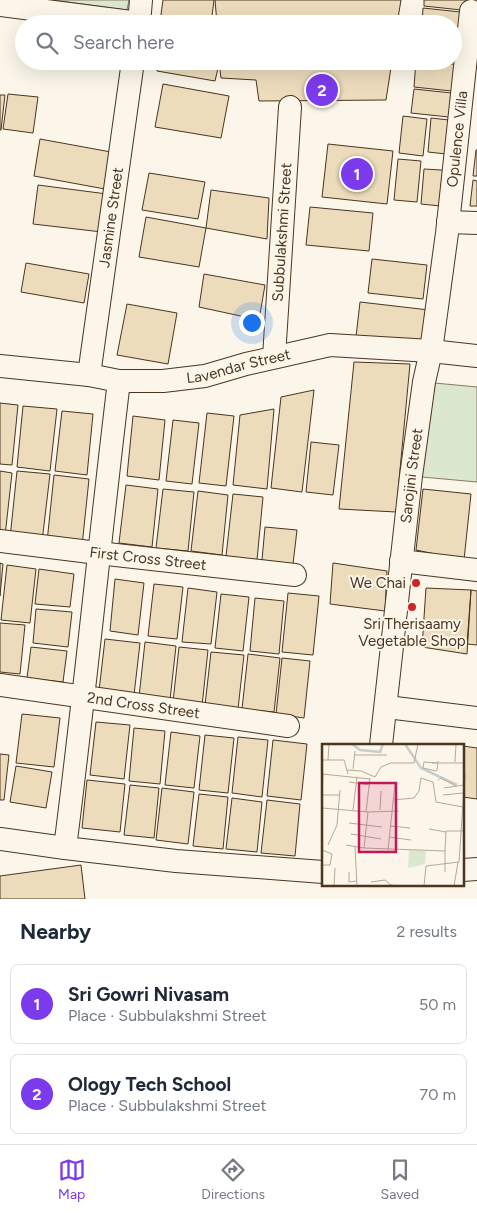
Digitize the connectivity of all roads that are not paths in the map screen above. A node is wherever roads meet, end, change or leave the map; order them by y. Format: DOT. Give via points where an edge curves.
graph roads {
  1 [pos="141,0"];
  2 [pos="0,5"];
  3 [pos="471,11"];
  4 [pos="77,15"];
  5 [pos="140,15"];
  6 [pos="132,70"];
  7 [pos="290,107"];
  8 [pos="449,214"];
  9 [pos="477,223"];
  10 [pos="431,351"];
  11 [pos="477,356"];
  12 [pos="274,358"];
  13 [pos="0,366"];
  14 [pos="89,375"];
  15 [pos="119,381"];
  16 [pos="0,541"];
  17 [pos="98,553"];
  18 [pos="402,561"];
  19 [pos="477,570"];
  20 [pos="295,575"];
  21 [pos="0,685"];
  22 [pos="84,697"];
  23 [pos="386,707"];
  24 [pos="477,718"];
  25 [pos="288,726"];
  26 [pos="381,744"];
  27 [pos="0,839"];
  28 [pos="65,848"];
  29 [pos="477,869"];
  30 [pos="464,870"];
  31 [pos="322,872"];
  1 -- 5 [label="street"];
  2 -- 4 [label="street"];
  3 -- 8 [label="street, Opulence Villa"];
  6 -- 14 [label="street, Jasmine Street"];
  7 -- 12 [label="street, Subbulakshmi Street"];
  8 -- 9 [label="street"];
  8 -- 10 [label="street, Sarojini Street"];
  10 -- 11 [label="street, Lavendar Street"];
  10 -- 12 [label="street, Lavendar Street" via="330,345"];
  10 -- 18 [label="street, Sarojini Street" via="413,458"];
  12 -- 15 [label="street, Lavendar Street" via="205,376 163,381"];
  13 -- 14 [label="street, Lavendar Street"];
  14 -- 15 [label="street, Lavendar Street"];
  15 -- 17 [label="street"];
  16 -- 17 [label="street, First Cross Street"];
  17 -- 20 [label="street, First Cross Street"];
  17 -- 22 [label="street"];
  18 -- 19 [label="street"];
  18 -- 23 [label="street, Sarojini Street"];
  21 -- 22 [label="street, 2nd Cross Street"];
  22 -- 25 [label="street, 2nd Cross Street"];
  22 -- 28 [label="street"];
  23 -- 24 [label="street"];
  23 -- 26 [label="street, Sarojini Street"];
  27 -- 28 [label="street"];
  28 -- 31 [label="street"];
  29 -- 30 [label="street"];
}
